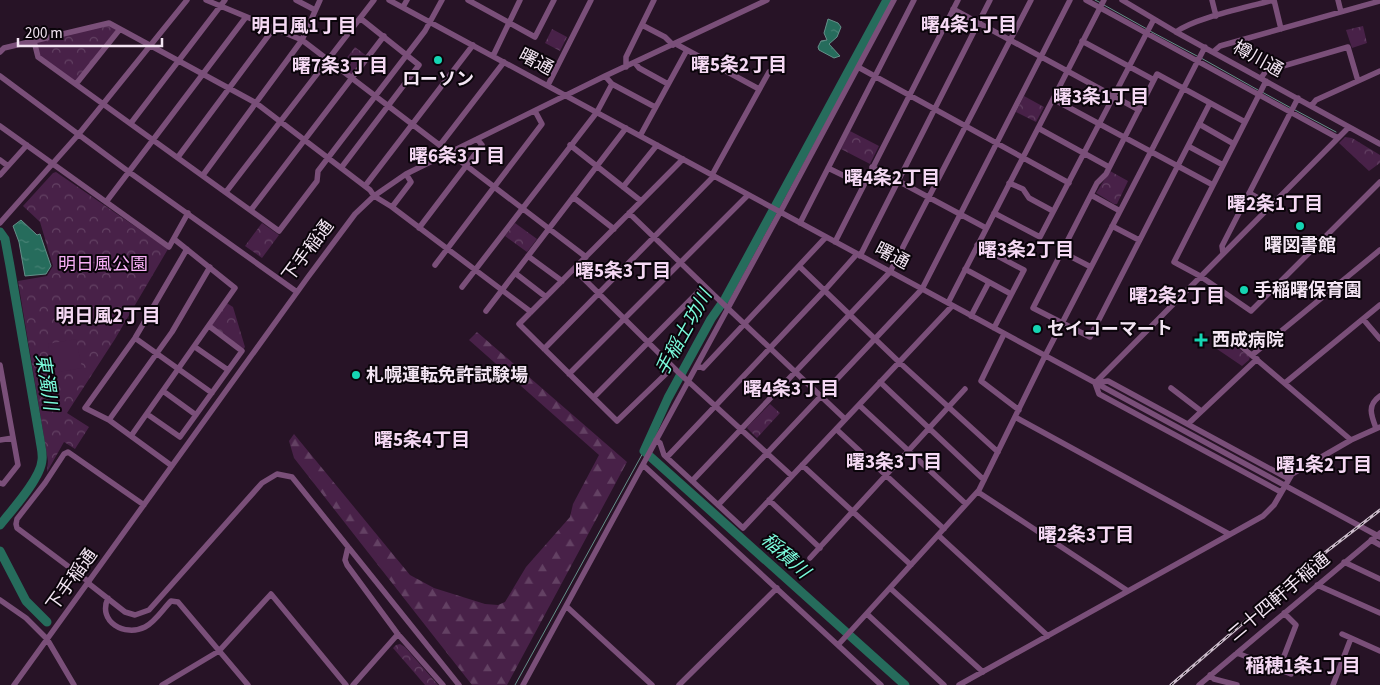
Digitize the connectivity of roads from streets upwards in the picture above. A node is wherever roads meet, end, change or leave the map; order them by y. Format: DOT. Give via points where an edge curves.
graph roads {
  1 [pos="187,0"];
  2 [pos="206,0"];
  3 [pos="225,0"];
  4 [pos="296,0"];
  5 [pos="320,0"];
  6 [pos="374,0"];
  7 [pos="389,0"];
  8 [pos="407,0"];
  9 [pos="442,0"];
  10 [pos="468,0"];
  11 [pos="486,0"];
  12 [pos="520,0"];
  13 [pos="554,0"];
  14 [pos="591,0"];
  15 [pos="654,0"];
  16 [pos="767,0"];
  17 [pos="894,0"];
  18 [pos="914,0"];
  19 [pos="958,0"];
  20 [pos="990,0"];
  21 [pos="1031,0"];
  22 [pos="1070,0"];
  23 [pos="1086,0"];
  24 [pos="1122,0"];
  25 [pos="1212,0"];
  26 [pos="1274,0"];
  27 [pos="1338,0"];
  28 [pos="1380,1"];
  29 [pos="1102,4"];
  30 [pos="221,6"];
  31 [pos="403,7"];
  32 [pos="483,8"];
  33 [pos="953,8"];
  34 [pos="315,10"];
  35 [pos="1341,12"];
  36 [pos="246,16"];
  37 [pos="1216,16"];
  38 [pos="360,18"];
  39 [pos="1154,19"];
  40 [pos="430,22"];
  41 [pos="509,22"];
  42 [pos="979,22"];
  43 [pos="642,25"];
  44 [pos="274,28"];
  45 [pos="120,29"];
  46 [pos="1281,29"];
  47 [pos="1148,31"];
  48 [pos="1176,32"];
  49 [pos="384,36"];
  50 [pos="1011,39"];
  51 [pos="302,40"];
  52 [pos="34,41"];
  53 [pos="1082,41"];
  54 [pos="674,44"];
  55 [pos="474,45"];
  56 [pos="150,46"];
  57 [pos="1204,47"];
  58 [pos="687,50"];
  59 [pos="0,52"];
  60 [pos="1213,52"];
  61 [pos="406,55"];
  62 [pos="1041,55"];
  63 [pos="492,56"];
  64 [pos="1199,59"];
  65 [pos="328,60"];
  66 [pos="178,61"];
  67 [pos="504,62"];
  68 [pos="635,63"];
  69 [pos="1129,66"];
  70 [pos="626,67"];
  71 [pos="858,67"];
  72 [pos="1068,70"];
  73 [pos="768,72"];
  74 [pos="1380,72"];
  75 [pos="203,75"];
  76 [pos="0,76"];
  77 [pos="605,76"];
  78 [pos="875,76"];
  79 [pos="352,78"];
  80 [pos="1154,80"];
  81 [pos="1263,80"];
  82 [pos="1358,81"];
  83 [pos="76,84"];
  84 [pos="612,84"];
  85 [pos="668,84"];
  86 [pos="548,85"];
  87 [pos="1183,88"];
  88 [pos="229,89"];
  89 [pos="759,89"];
  90 [pos="1260,92"];
  91 [pos="909,95"];
  92 [pos="1114,95"];
  93 [pos="566,96"];
  94 [pos="376,97"];
  95 [pos="1053,98"];
  96 [pos="1298,98"];
  97 [pos="1210,103"];
  98 [pos="103,104"];
  99 [pos="256,104"];
  100 [pos="388,106"];
  101 [pos="1311,106"];
  102 [pos="655,107"];
  103 [pos="934,109"];
  104 [pos="1139,110"];
  105 [pos="1292,110"];
  106 [pos="535,111"];
  107 [pos="597,112"];
  108 [pos="280,122"];
  109 [pos="1245,122"];
  110 [pos="131,123"];
  111 [pos="1099,124"];
  112 [pos="1199,124"];
  113 [pos="413,125"];
  114 [pos="0,126"];
  115 [pos="965,126"];
  116 [pos="1349,127"];
  117 [pos="626,128"];
  118 [pos="1038,128"];
  119 [pos="78,134"];
  120 [pos="640,136"];
  121 [pos="1125,138"];
  122 [pos="1338,138"];
  123 [pos="477,139"];
  124 [pos="154,140"];
  125 [pos="304,140"];
  126 [pos="996,143"];
  127 [pos="1234,144"];
  128 [pos="1380,144"];
  129 [pos="27,145"];
  130 [pos="657,145"];
  131 [pos="440,146"];
  132 [pos="570,146"];
  133 [pos="1188,146"];
  134 [pos="1150,151"];
  135 [pos="448,152"];
  136 [pos="1084,153"];
  137 [pos="178,157"];
  138 [pos="328,158"];
  139 [pos="1022,158"];
  140 [pos="683,159"];
  141 [pos="0,160"];
  142 [pos="53,163"];
  143 [pos="1223,165"];
  144 [pos="8,166"];
  145 [pos="467,166"];
  146 [pos="596,166"];
  147 [pos="1177,166"];
  148 [pos="872,167"];
  149 [pos="1109,167"];
  150 [pos="341,168"];
  151 [pos="828,168"];
  152 [pos="129,172"];
  153 [pos="406,174"];
  154 [pos="0,175"];
  155 [pos="202,175"];
  156 [pos="713,175"];
  157 [pos="898,180"];
  158 [pos="1380,182"];
  159 [pos="1010,183"];
  160 [pos="1069,183"];
  161 [pos="863,185"];
  162 [pos="1213,185"];
  163 [pos="366,186"];
  164 [pos="494,187"];
  165 [pos="623,187"];
  166 [pos="226,192"];
  167 [pos="1249,193"];
  168 [pos="748,194"];
  169 [pos="1091,195"];
  170 [pos="374,196"];
  171 [pos="573,197"];
  172 [pos="930,198"];
  173 [pos="641,201"];
  174 [pos="106,202"];
  175 [pos="1271,205"];
  176 [pos="392,207"];
  177 [pos="522,208"];
  178 [pos="251,210"];
  179 [pos="1120,210"];
  180 [pos="1053,211"];
  181 [pos="779,212"];
  182 [pos="629,213"];
  183 [pos="994,213"];
  184 [pos="188,214"];
  185 [pos="960,214"];
  186 [pos="0,223"];
  187 [pos="800,223"];
  188 [pos="1112,226"];
  189 [pos="419,228"];
  190 [pos="986,228"];
  191 [pos="549,229"];
  192 [pos="614,229"];
  193 [pos="654,237"];
  194 [pos="826,237"];
  195 [pos="174,239"];
  196 [pos="1139,240"];
  197 [pos="835,242"];
  198 [pos="977,245"];
  199 [pos="447,249"];
  200 [pos="187,250"];
  201 [pos="1380,250"];
  202 [pos="1062,252"];
  203 [pos="1223,253"];
  204 [pos="858,255"];
  205 [pos="528,256"];
  206 [pos="586,257"];
  207 [pos="680,262"];
  208 [pos="434,265"];
  209 [pos="799,266"];
  210 [pos="210,267"];
  211 [pos="1091,267"];
  212 [pos="574,269"];
  213 [pos="965,269"];
  214 [pos="475,270"];
  215 [pos="890,272"];
  216 [pos="515,273"];
  217 [pos="1200,276"];
  218 [pos="562,282"];
  219 [pos="989,282"];
  220 [pos="704,286"];
  221 [pos="462,287"];
  222 [pos="922,289"];
  223 [pos="502,290"];
  224 [pos="824,291"];
  225 [pos="297,292"];
  226 [pos="599,294"];
  227 [pos="1011,294"];
  228 [pos="546,297"];
  229 [pos="950,304"];
  230 [pos="1380,305"];
  231 [pos="726,307"];
  232 [pos="486,311"];
  233 [pos="531,312"];
  234 [pos="849,315"];
  235 [pos="971,316"];
  236 [pos="624,318"];
  237 [pos="1363,319"];
  238 [pos="745,323"];
  239 [pos="1062,323"];
  240 [pos="209,326"];
  241 [pos="994,328"];
  242 [pos="1004,334"];
  243 [pos="1230,336"];
  244 [pos="136,338"];
  245 [pos="874,338"];
  246 [pos="1380,339"];
  247 [pos="649,343"];
  248 [pos="194,347"];
  249 [pos="770,347"];
  250 [pos="544,349"];
  251 [pos="157,353"];
  252 [pos="1045,356"];
  253 [pos="1255,357"];
  254 [pos="900,362"];
  255 [pos="0,365"];
  256 [pos="697,366"];
  257 [pos="179,369"];
  258 [pos="675,369"];
  259 [pos="228,370"];
  260 [pos="795,372"];
  261 [pos="569,374"];
  262 [pos="687,380"];
  263 [pos="880,382"];
  264 [pos="1095,383"];
  265 [pos="1285,383"];
  266 [pos="1171,388"];
  267 [pos="965,389"];
  268 [pos="163,391"];
  269 [pos="212,393"];
  270 [pos="820,396"];
  271 [pos="1380,396"];
  272 [pos="594,397"];
  273 [pos="715,405"];
  274 [pos="858,405"];
  275 [pos="948,407"];
  276 [pos="1018,410"];
  277 [pos="1201,411"];
  278 [pos="148,414"];
  279 [pos="196,415"];
  280 [pos="1015,417"];
  281 [pos="846,419"];
  282 [pos="109,420"];
  283 [pos="1188,424"];
  284 [pos="1378,427"];
  285 [pos="929,428"];
  286 [pos="741,429"];
  287 [pos="836,429"];
  288 [pos="131,436"];
  289 [pos="13,438"];
  290 [pos="0,440"];
  291 [pos="1351,440"];
  292 [pos="656,441"];
  293 [pos="908,451"];
  294 [pos="998,452"];
  295 [pos="766,453"];
  296 [pos="667,457"];
  297 [pos="643,465"];
  298 [pos="802,465"];
  299 [pos="172,466"];
  300 [pos="886,475"];
  301 [pos="792,476"];
  302 [pos="1289,479"];
  303 [pos="984,480"];
  304 [pos="692,481"];
  305 [pos="0,483"];
  306 [pos="978,492"];
  307 [pos="1281,492"];
  308 [pos="770,500"];
  309 [pos="966,504"];
  310 [pos="144,505"];
  311 [pos="718,505"];
  312 [pos="853,511"];
  313 [pos="944,529"];
  314 [pos="1380,533"];
  315 [pos="1229,534"];
  316 [pos="938,535"];
  317 [pos="1380,537"];
  318 [pos="1371,540"];
  319 [pos="1380,545"];
  320 [pos="348,548"];
  321 [pos="820,548"];
  322 [pos="810,558"];
  323 [pos="1344,562"];
  324 [pos="911,565"];
  325 [pos="1380,579"];
  326 [pos="89,582"];
  327 [pos="1318,585"];
  328 [pos="777,588"];
  329 [pos="890,588"];
  330 [pos="1128,591"];
  331 [pos="108,598"];
  332 [pos="0,600"];
  333 [pos="566,606"];
  334 [pos="1284,613"];
  335 [pos="1380,613"];
  336 [pos="867,614"];
  337 [pos="398,634"];
  338 [pos="1342,634"];
  339 [pos="1048,636"];
  340 [pos="1352,638"];
  341 [pos="47,639"];
  342 [pos="838,645"];
  343 [pos="1380,650"];
  344 [pos="219,651"];
  345 [pos="1237,653"];
  346 [pos="1279,669"];
  347 [pos="983,672"];
  348 [pos="1291,674"];
  349 [pos="1210,675"];
  350 [pos="14,685"];
  351 [pos="74,685"];
  352 [pos="162,685"];
  353 [pos="248,685"];
  354 [pos="346,685"];
  355 [pos="353,685"];
  356 [pos="443,685"];
  357 [pos="458,685"];
  358 [pos="523,685"];
  359 [pos="652,685"];
  360 [pos="680,685"];
  361 [pos="882,685"];
  362 [pos="944,685"];
  363 [pos="959,685"];
  364 [pos="1199,685"];
  365 [pos="1236,685"];
  366 [pos="1333,685"];
  1 -- 56 [label="street"];
  2 -- 30 [label="street"];
  3 -- 30 [label="street"];
  4 -- 34 [label="street"];
  5 -- 34 [label="street"];
  6 -- 38 [label="street"];
  7 -- 31 [label="street, 曙通"];
  8 -- 31 [label="street"];
  9 -- 40 [label="street"];
  10 -- 32 [label="street"];
  11 -- 32 [label="street"];
  12 -- 41 [label="street"];
  13 -- 41 [label="street" via="535,37"];
  14 -- 86 [label="street"];
  15 -- 43 [label="street"];
  16 -- 54 [label="street, 下手稲通"];
  17 -- 71 [label="street"];
  18 -- 78 [label="street"];
  19 -- 33 [label="street"];
  20 -- 42 [label="street"];
  21 -- 50 [label="street"];
  22 -- 62 [label="street"];
  23 -- 29 [label="street"];
  24 -- 39 [label="street, 樽川通"];
  25 -- 37 [label="street"];
  26 -- 37 [label="street"];
  26 -- 46 [label="street"];
  27 -- 35 [label="street"];
  28 -- 35 [label="street"];
  29 -- 47 [label="street"];
  29 -- 53 [label="street"];
  30 -- 36 [label="street"];
  30 -- 66 [label="street"];
  31 -- 40 [label="street, 曙通"];
  32 -- 41 [label="street"];
  33 -- 42 [label="street"];
  33 -- 91 [label="street"];
  34 -- 51 [label="street"];
  35 -- 46 [label="street"];
  36 -- 44 [label="street"];
  36 -- 75 [label="street"];
  37 -- 48 [label="street"];
  38 -- 49 [label="street"];
  38 -- 65 [label="street"];
  39 -- 47 [label="street"];
  39 -- 48 [label="street, 樽川通"];
  40 -- 55 [label="street, 曙通"];
  40 -- 61 [label="street"];
  41 -- 63 [label="street"];
  42 -- 50 [label="street"];
  42 -- 103 [label="street"];
  43 -- 54 [label="street"];
  43 -- 70 [label="street" via="626,57"];
  44 -- 51 [label="street"];
  44 -- 88 [label="street"];
  45 -- 52 [label="street" via="109,23"];
  45 -- 56 [label="street"];
  45 -- 83 [label="street"];
  46 -- 60 [label="street" via="1220,46"];
  47 -- 64 [label="street"];
  47 -- 69 [label="street"];
  48 -- 57 [label="street, 樽川通"];
  49 -- 61 [label="street"];
  49 -- 79 [label="street"];
  50 -- 62 [label="street"];
  50 -- 115 [label="street"];
  51 -- 65 [label="street"];
  51 -- 99 [label="street"];
  52 -- 59 [label="street" via="4,48"];
  52 -- 83 [label="street" via="38,57"];
  53 -- 69 [label="street"];
  53 -- 72 [label="street"];
  54 -- 58 [label="street"];
  54 -- 68 [label="street, 下手稲通"];
  55 -- 63 [label="street, 曙通"];
  55 -- 113 [label="street"];
  56 -- 66 [label="street"];
  56 -- 98 [label="street"];
  57 -- 60 [label="street, 樽川通"];
  57 -- 64 [label="street"];
  58 -- 85 [label="street"];
  58 -- 89 [label="street"];
  60 -- 81 [label="street, 樽川通"];
  61 -- 94 [label="street"];
  61 -- 100 [label="street" via="419,65"];
  62 -- 72 [label="street"];
  62 -- 126 [label="street"];
  63 -- 67 [label="street, 曙通"];
  64 -- 87 [label="street"];
  64 -- 90 [label="street"];
  65 -- 79 [label="street"];
  65 -- 108 [label="street"];
  66 -- 75 [label="street"];
  66 -- 110 [label="street"];
  67 -- 86 [label="street, 曙通"];
  67 -- 131 [label="street"];
  68 -- 70 [label="street, 下手稲通"];
  68 -- 85 [label="street"];
  69 -- 80 [label="street"];
  69 -- 92 [label="street"];
  70 -- 77 [label="street, 下手稲通"];
  71 -- 78 [label="street"];
  71 -- 181 [label="street"];
  72 -- 92 [label="street"];
  72 -- 95 [label="street"];
  73 -- 89 [label="street"];
  74 -- 82 [label="street"];
  75 -- 88 [label="street"];
  75 -- 124 [label="street"];
  76 -- 119 [label="street"];
  77 -- 84 [label="street"];
  77 -- 93 [label="street, 下手稲通"];
  78 -- 91 [label="street"];
  78 -- 151 [label="street"];
  79 -- 94 [label="street"];
  79 -- 125 [label="street"];
  80 -- 87 [label="street" via="1157,74"];
  80 -- 104 [label="street"];
  81 -- 82 [label="street" via="1266,72 1348,47"];
  81 -- 90 [label="street"];
  81 -- 96 [label="street, 樽川通"];
  82 -- 101 [label="street" via="1316,100"];
  83 -- 98 [label="street"];
  84 -- 102 [label="street"];
  84 -- 107 [label="street"];
  85 -- 102 [label="street"];
  86 -- 93 [label="street, 曙通"];
  87 -- 97 [label="street"];
  87 -- 134 [label="street"];
  88 -- 99 [label="street"];
  88 -- 137 [label="street"];
  89 -- 156 [label="street"];
  90 -- 105 [label="street"];
  90 -- 109 [label="street"];
  91 -- 103 [label="street"];
  91 -- 148 [label="street"];
  92 -- 104 [label="street"];
  92 -- 111 [label="street"];
  93 -- 106 [label="street, 下手稲通"];
  93 -- 107 [label="street, 曙通"];
  94 -- 100 [label="street"];
  94 -- 138 [label="street"];
  95 -- 111 [label="street"];
  95 -- 118 [label="street"];
  96 -- 101 [label="street, 樽川通"];
  96 -- 105 [label="street"];
  97 -- 109 [label="street"];
  97 -- 112 [label="street"];
  98 -- 110 [label="street"];
  98 -- 119 [label="street"];
  99 -- 108 [label="street"];
  99 -- 155 [label="street"];
  100 -- 113 [label="street"];
  100 -- 150 [label="street"];
  101 -- 116 [label="street, 樽川通"];
  102 -- 120 [label="street"];
  103 -- 115 [label="street"];
  103 -- 157 [label="street"];
  104 -- 121 [label="street"];
  105 -- 122 [label="street"];
  105 -- 167 [label="street"];
  106 -- 123 [label="street, 下手稲通"];
  106 -- 164 [label="street" via="542,124"];
  107 -- 117 [label="street, 曙通"];
  107 -- 132 [label="street"];
  108 -- 125 [label="street"];
  108 -- 166 [label="street"];
  109 -- 127 [label="street"];
  110 -- 124 [label="street"];
  111 -- 121 [label="street"];
  111 -- 136 [label="street"];
  112 -- 127 [label="street"];
  112 -- 133 [label="street"];
  113 -- 131 [label="street"];
  113 -- 163 [label="street"];
  114 -- 129 [label="street"];
  115 -- 126 [label="street"];
  115 -- 172 [label="street"];
  116 -- 122 [label="street"];
  116 -- 128 [label="street, 樽川通"];
  117 -- 120 [label="street, 曙通"];
  117 -- 146 [label="street"];
  118 -- 136 [label="street"];
  118 -- 139 [label="street"];
  119 -- 142 [label="street"];
  119 -- 152 [label="street"];
  120 -- 130 [label="street, 曙通"];
  121 -- 134 [label="street"];
  121 -- 149 [label="street"];
  122 -- 175 [label="street"];
  123 -- 135 [label="street, 下手稲通"];
  123 -- 145 [label="street" via="482,145"];
  124 -- 137 [label="street"];
  124 -- 152 [label="street"];
  125 -- 138 [label="street"];
  125 -- 178 [label="street"];
  126 -- 139 [label="street"];
  126 -- 185 [label="street"];
  127 -- 143 [label="street"];
  129 -- 142 [label="street"];
  129 -- 144 [label="street"];
  130 -- 140 [label="street, 曙通"];
  130 -- 165 [label="street"];
  131 -- 135 [label="street"];
  132 -- 146 [label="street"];
  132 -- 177 [label="street"];
  133 -- 143 [label="street"];
  133 -- 147 [label="street"];
  134 -- 147 [label="street"];
  134 -- 179 [label="street"];
  135 -- 145 [label="street"];
  135 -- 153 [label="street, 下手稲通"];
  136 -- 149 [label="street"];
  136 -- 160 [label="street"];
  137 -- 155 [label="street"];
  138 -- 150 [label="street"];
  138 -- 178 [label="street" via="318,171 317,181 279,231"];
  139 -- 159 [label="street"];
  139 -- 160 [label="street"];
  140 -- 156 [label="street, 曙通"];
  140 -- 173 [label="street"];
  141 -- 144 [label="street"];
  142 -- 174 [label="street"];
  142 -- 186 [label="street"];
  143 -- 162 [label="street"];
  144 -- 154 [label="street"];
  145 -- 164 [label="street"];
  145 -- 189 [label="street"];
  146 -- 165 [label="street"];
  146 -- 171 [label="street"];
  147 -- 162 [label="street"];
  147 -- 196 [label="street"];
  148 -- 157 [label="street"];
  148 -- 161 [label="street"];
  149 -- 169 [label="street"];
  150 -- 163 [label="street"];
  151 -- 161 [label="street"];
  151 -- 187 [label="street"];
  152 -- 174 [label="street"];
  152 -- 184 [label="street"];
  153 -- 170 [label="street, 下手稲通"];
  153 -- 176 [label="street" via="411,182"];
  155 -- 166 [label="street"];
  156 -- 168 [label="street, 曙通"];
  156 -- 193 [label="street"];
  157 -- 172 [label="street"];
  157 -- 204 [label="street"];
  158 -- 217 [label="street" via="1251,311"];
  159 -- 180 [label="street"];
  159 -- 183 [label="street"];
  160 -- 180 [label="street"];
  161 -- 197 [label="street"];
  162 -- 217 [label="street" via="1174,262"];
  163 -- 170 [label="street"];
  164 -- 177 [label="street"];
  164 -- 199 [label="street"];
  165 -- 173 [label="street"];
  166 -- 178 [label="street"];
  167 -- 175 [label="street"];
  167 -- 203 [label="street" via="1222,246"];
  168 -- 181 [label="street, 曙通"];
  168 -- 207 [label="street"];
  169 -- 179 [label="street"];
  169 -- 202 [label="street"];
  170 -- 176 [label="street"];
  170 -- 225 [label="street, 下手稲通" via="355,214"];
  171 -- 191 [label="street"];
  171 -- 192 [label="street"];
  172 -- 185 [label="street"];
  172 -- 215 [label="street"];
  173 -- 182 [label="street"];
  174 -- 195 [label="street" via="169,248"];
  175 -- 203 [label="street"];
  176 -- 189 [label="street"];
  177 -- 191 [label="street"];
  177 -- 214 [label="street"];
  179 -- 188 [label="street"];
  180 -- 183 [label="street" via="1040,237"];
  181 -- 187 [label="street, 曙通"];
  181 -- 231 [label="street"];
  182 -- 192 [label="street"];
  182 -- 193 [label="street"];
  183 -- 190 [label="street"];
  184 -- 195 [label="street"];
  184 -- 225 [label="street"];
  185 -- 190 [label="street"];
  185 -- 222 [label="street"];
  187 -- 194 [label="street, 曙通"];
  188 -- 196 [label="street"];
  188 -- 211 [label="street"];
  189 -- 199 [label="street"];
  190 -- 198 [label="street"];
  191 -- 205 [label="street"];
  191 -- 206 [label="street"];
  192 -- 206 [label="street"];
  193 -- 207 [label="street"];
  193 -- 226 [label="street"];
  194 -- 197 [label="street, 曙通"];
  194 -- 209 [label="street"];
  195 -- 200 [label="street"];
  196 -- 239 [label="street" via="1090,337"];
  197 -- 204 [label="street, 曙通"];
  198 -- 213 [label="street"];
  198 -- 227 [label="street" via="1024,270"];
  199 -- 208 [label="street"];
  199 -- 214 [label="street"];
  200 -- 210 [label="street"];
  200 -- 244 [label="street"];
  201 -- 253 [label="street"];
  202 -- 211 [label="street"];
  202 -- 239 [label="street" via="1033,308"];
  203 -- 217 [label="street"];
  204 -- 215 [label="street, 曙通"];
  204 -- 224 [label="street"];
  205 -- 216 [label="street"];
  205 -- 218 [label="street"];
  206 -- 212 [label="street"];
  207 -- 220 [label="street"];
  207 -- 236 [label="street"];
  209 -- 224 [label="street"];
  209 -- 238 [label="street"];
  210 -- 240 [label="street" via="235,288"];
  210 -- 251 [label="street"];
  211 -- 239 [label="street"];
  212 -- 218 [label="street"];
  212 -- 226 [label="street"];
  213 -- 219 [label="street"];
  213 -- 229 [label="street"];
  214 -- 221 [label="street"];
  214 -- 223 [label="street"];
  215 -- 222 [label="street, 曙通"];
  215 -- 234 [label="street"];
  216 -- 223 [label="street"];
  216 -- 228 [label="street"];
  217 -- 264 [label="street"];
  218 -- 228 [label="street"];
  219 -- 227 [label="street"];
  219 -- 235 [label="street"];
  220 -- 231 [label="street"];
  220 -- 247 [label="street"];
  222 -- 229 [label="street, 曙通"];
  222 -- 245 [label="street"];
  223 -- 232 [label="street"];
  223 -- 233 [label="street"];
  224 -- 234 [label="street"];
  224 -- 249 [label="street"];
  225 -- 299 [label="street, 下手稲通"];
  226 -- 236 [label="street"];
  226 -- 250 [label="street"];
  227 -- 241 [label="street"];
  228 -- 233 [label="street"];
  229 -- 235 [label="street, 曙通"];
  229 -- 254 [label="street"];
  230 -- 237 [label="street"];
  231 -- 238 [label="street"];
  231 -- 256 [label="street"];
  233 -- 250 [label="street" via="519,324"];
  234 -- 245 [label="street"];
  234 -- 260 [label="street"];
  235 -- 241 [label="street, 曙通"];
  236 -- 247 [label="street"];
  236 -- 261 [label="street"];
  237 -- 246 [label="street"];
  237 -- 265 [label="street"];
  238 -- 249 [label="street"];
  238 -- 256 [label="street" via="703,368"];
  239 -- 252 [label="street"];
  240 -- 248 [label="street"];
  240 -- 259 [label="street" via="242,351"];
  241 -- 242 [label="street, 曙通"];
  242 -- 252 [label="street, 曙通"];
  242 -- 276 [label="street" via="981,381"];
  243 -- 253 [label="street"];
  244 -- 251 [label="street"];
  244 -- 282 [label="street" via="85,408"];
  245 -- 254 [label="street"];
  245 -- 270 [label="street"];
  247 -- 258 [label="street"];
  247 -- 272 [label="street"];
  248 -- 257 [label="street"];
  248 -- 259 [label="street"];
  249 -- 260 [label="street"];
  249 -- 273 [label="street"];
  250 -- 261 [label="street"];
  251 -- 257 [label="street"];
  251 -- 282 [label="street"];
  252 -- 264 [label="street, 曙通"];
  252 -- 276 [label="street"];
  253 -- 265 [label="street"];
  253 -- 277 [label="street"];
  254 -- 263 [label="street"];
  254 -- 275 [label="street"];
  255 -- 289 [label="street"];
  256 -- 262 [label="street"];
  257 -- 268 [label="street"];
  257 -- 269 [label="street"];
  258 -- 262 [label="street"];
  258 -- 272 [label="street" via="618,421"];
  259 -- 269 [label="street"];
  260 -- 270 [label="street"];
  260 -- 286 [label="street"];
  261 -- 272 [label="street"];
  262 -- 273 [label="street"];
  262 -- 292 [label="street"];
  263 -- 274 [label="street"];
  263 -- 285 [label="street"];
  264 -- 283 [label="street" via="1108,381"];
  264 -- 307 [label="street" via="1099,394"];
  264 -- 317 [label="street, 曙通"];
  265 -- 291 [label="street"];
  266 -- 277 [label="street"];
  267 -- 275 [label="street"];
  268 -- 278 [label="street"];
  268 -- 279 [label="street"];
  269 -- 279 [label="street"];
  270 -- 281 [label="street"];
  270 -- 295 [label="street"];
  271 -- 284 [label="street" via="1374,400 1370,412"];
  273 -- 286 [label="street"];
  273 -- 296 [label="street"];
  274 -- 281 [label="street"];
  274 -- 293 [label="street"];
  275 -- 285 [label="street"];
  275 -- 294 [label="street"];
  276 -- 280 [label="street"];
  277 -- 283 [label="street"];
  278 -- 279 [label="street" via="180,437"];
  278 -- 288 [label="street"];
  280 -- 294 [label="street"];
  280 -- 315 [label="street"];
  281 -- 287 [label="street"];
  282 -- 288 [label="street"];
  283 -- 302 [label="street"];
  284 -- 291 [label="street"];
  285 -- 293 [label="street"];
  285 -- 303 [label="street"];
  286 -- 295 [label="street"];
  286 -- 304 [label="street"];
  287 -- 298 [label="street"];
  287 -- 300 [label="street"];
  288 -- 299 [label="street"];
  289 -- 290 [label="street"];
  289 -- 305 [label="street" via="18,465 3,484"];
  291 -- 302 [label="street" via="1292,474"];
  292 -- 296 [label="street"];
  292 -- 297 [label="street"];
  293 -- 300 [label="street"];
  293 -- 309 [label="street"];
  294 -- 303 [label="street"];
  295 -- 301 [label="street"];
  295 -- 311 [label="street"];
  296 -- 304 [label="street"];
  297 -- 328 [label="street"];
  297 -- 333 [label="street"];
  298 -- 301 [label="street"];
  298 -- 312 [label="street"];
  299 -- 310 [label="street, 下手稲通"];
  300 -- 312 [label="street"];
  300 -- 313 [label="street"];
  301 -- 308 [label="street"];
  302 -- 307 [label="street"];
  303 -- 306 [label="street"];
  304 -- 311 [label="street"];
  306 -- 309 [label="street"];
  306 -- 330 [label="street"];
  307 -- 315 [label="street" via="1267,513"];
  308 -- 311 [label="street" via="743,528"];
  308 -- 321 [label="street"];
  309 -- 313 [label="street"];
  310 -- 326 [label="street, 下手稲通"];
  310 -- 326 [label="street" via="68,452 64,454 16,524 17,528"];
  312 -- 321 [label="street"];
  312 -- 324 [label="street"];
  313 -- 316 [label="street"];
  314 -- 318 [label="street, 二十四軒手稲通"];
  315 -- 330 [label="street"];
  316 -- 324 [label="street"];
  316 -- 339 [label="street"];
  318 -- 319 [label="street"];
  318 -- 323 [label="street, 二十四軒手稲通"];
  320 -- 331 [label="street" via="292,477 277,474 262,483 149,610 130,614"];
  320 -- 337 [label="street" via="347,565"];
  320 -- 357 [label="street"];
  321 -- 322 [label="street"];
  323 -- 325 [label="street"];
  323 -- 327 [label="street, 二十四軒手稲通"];
  324 -- 329 [label="street"];
  326 -- 331 [label="street"];
  326 -- 341 [label="street, 下手稲通"];
  327 -- 334 [label="street, 二十四軒手稲通"];
  327 -- 335 [label="street"];
  328 -- 342 [label="street"];
  328 -- 360 [label="street"];
  329 -- 336 [label="street"];
  329 -- 347 [label="street"];
  330 -- 339 [label="street"];
  331 -- 344 [label="street" via="107,617 124,630 145,627 174,601"];
  332 -- 341 [label="street" via="26,618"];
  333 -- 358 [label="street"];
  333 -- 359 [label="street"];
  334 -- 345 [label="street, 二十四軒手稲通"];
  334 -- 346 [label="street" via="1296,625"];
  336 -- 342 [label="street"];
  336 -- 362 [label="street"];
  337 -- 355 [label="street"];
  337 -- 356 [label="street"];
  338 -- 340 [label="street"];
  339 -- 347 [label="street"];
  340 -- 343 [label="street"];
  340 -- 366 [label="street"];
  341 -- 350 [label="street, 下手稲通"];
  341 -- 351 [label="street"];
  342 -- 361 [label="street"];
  344 -- 352 [label="street"];
  344 -- 353 [label="street"];
  344 -- 354 [label="street" via="271,594"];
  345 -- 346 [label="street"];
  345 -- 349 [label="street, 二十四軒手稲通"];
  346 -- 348 [label="street"];
  347 -- 363 [label="street"];
  349 -- 364 [label="street, 二十四軒手稲通"];
  349 -- 365 [label="street"];
}
